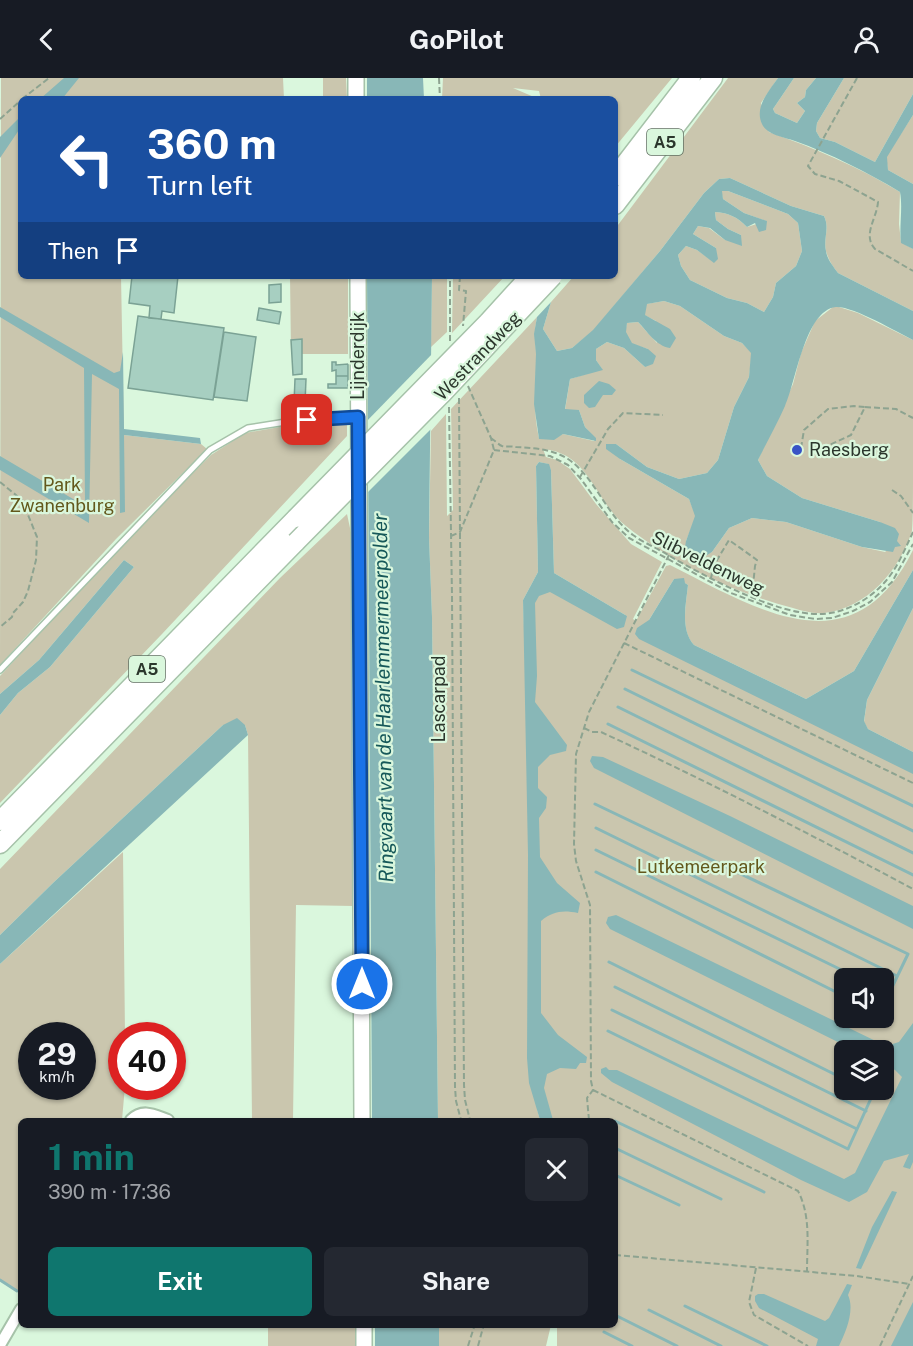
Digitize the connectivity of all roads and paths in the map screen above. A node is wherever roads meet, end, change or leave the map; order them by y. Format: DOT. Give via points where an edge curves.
graph roads {
  1 [pos="49,78"];
  2 [pos="356,78"];
  3 [pos="440,78"];
  4 [pos="691,78"];
  5 [pos="713,78"];
  6 [pos="857,78"];
  7 [pos="27,96"];
  8 [pos="356,96"];
  9 [pos="440,96"];
  10 [pos="18,103"];
  11 [pos="0,119"];
  12 [pos="618,173"];
  13 [pos="618,201"];
  14 [pos="913,272"];
  15 [pos="358,279"];
  16 [pos="450,279"];
  17 [pos="459,279"];
  18 [pos="527,279"];
  19 [pos="550,279"];
  20 [pos="462,334"];
  21 [pos="449,347"];
  22 [pos="467,383"];
  23 [pos="459,390"];
  24 [pos="865,407"];
  25 [pos="449,408"];
  26 [pos="663,415"];
  27 [pos="358,417"];
  28 [pos="913,418"];
  29 [pos="491,438"];
  30 [pos="824,447"];
  31 [pos="801,448"];
  32 [pos="495,450"];
  33 [pos="583,472"];
  34 [pos="580,477"];
  35 [pos="0,482"];
  36 [pos="892,490"];
  37 [pos="913,513"];
  38 [pos="460,532"];
  39 [pos="913,532"];
  40 [pos="451,536"];
  41 [pos="913,544"];
  42 [pos="669,555"];
  43 [pos="666,560"];
  44 [pos="711,578"];
  45 [pos="752,597"];
  46 [pos="0,627"];
  47 [pos="623,643"];
  48 [pos="0,670"];
  49 [pos="584,728"];
  50 [pos="913,783"];
  51 [pos="0,821"];
  52 [pos="0,844"];
  53 [pos="913,889"];
  54 [pos="593,1090"];
  55 [pos="133,1118"];
  56 [pos="163,1118"];
  57 [pos="362,1118"];
  58 [pos="460,1118"];
  59 [pos="470,1118"];
  60 [pos="589,1118"];
  61 [pos="618,1255"];
  62 [pos="756,1268"];
  63 [pos="807,1272"];
  64 [pos="913,1276"];
  65 [pos="909,1284"];
  66 [pos="18,1314"];
  67 [pos="364,1328"];
  68 [pos="474,1328"];
  69 [pos="483,1328"];
  70 [pos="0,1345"];
  71 [pos="364,1346"];
  72 [pos="468,1346"];
  73 [pos="478,1346"];
  74 [pos="808,1346"];
  75 [pos="880,1346"];
  1 -- 7 [label="path"];
  2 -- 8 [label="street"];
  3 -- 9 [label="path"];
  4 -- 12 [label="highway, A5"];
  5 -- 13 [label="highway, A5"];
  6 -- 14 [label="path" via="808,166 815,174 878,202 870,226 871,244"];
  10 -- 11 [label="path"];
  15 -- 27 [label="street, Lijnderdijk"];
  16 -- 21 [label="path"];
  17 -- 20 [label="path" via="459,290 466,291"];
  18 -- 51 [label="highway, Westrandweg / A5, bridge"];
  19 -- 52 [label="highway, Westrandweg / A5, bridge"];
  22 -- 29 [label="path"];
  23 -- 38 [label="path"];
  24 -- 28 [label="path" via="896,410"];
  24 -- 30 [label="path" via="851,435"];
  24 -- 31 [label="path" via="828,409 804,430"];
  25 -- 40 [label="path, Lascarpad"];
  26 -- 33 [label="path" via="623,413 608,429"];
  27 -- 48 [label="lane" via="248,428 210,450"];
  27 -- 57 [label="street, Lijnderdijk"];
  29 -- 32 [label="path"];
  29 -- 33 [label="path" via="502,446 558,453"];
  32 -- 34 [label="path, Slibveldenweg" via="550,456"];
  32 -- 38 [label="path"];
  33 -- 34 [label="path"];
  33 -- 42 [label="path" via="613,516 633,535"];
  34 -- 43 [label="path, Slibveldenweg" via="612,522 629,538"];
  35 -- 46 [label="path" via="22,500 37,537 28,591 12,617"];
  36 -- 37 [label="path"];
  38 -- 40 [label="path"];
  38 -- 59 [label="path" via="465,1100"];
  39 -- 45 [label="path" via="885,583 847,608 806,614"];
  40 -- 58 [label="path, Lascarpad" via="455,1087"];
  41 -- 43 [label="path, Slibveldenweg" via="892,582 870,602 839,616 815,619 790,615 731,593"];
  42 -- 43 [label="path"];
  42 -- 44 [label="path"];
  43 -- 47 [label="path"];
  44 -- 45 [label="path"];
  44 -- 45 [label="path" via="729,540 757,560"];
  47 -- 49 [label="path"];
  47 -- 50 [label="path"];
  49 -- 53 [label="path" via="670,764"];
  49 -- 54 [label="path" via="574,763 574,844 590,905"];
  54 -- 60 [label="path" via="587,1098"];
  54 -- 63 [label="path" via="798,1191 808,1217"];
  55 -- 56 [label="street" via="149,1113"];
  61 -- 62 [label="path"];
  62 -- 63 [label="path"];
  62 -- 74 [label="path" via="749,1302 754,1315"];
  63 -- 65 [label="path"];
  64 -- 65 [label="path"];
  65 -- 75 [label="path"];
  66 -- 70 [label="street"];
  67 -- 71 [label="street"];
  68 -- 72 [label="path"];
  69 -- 73 [label="path"];
}
